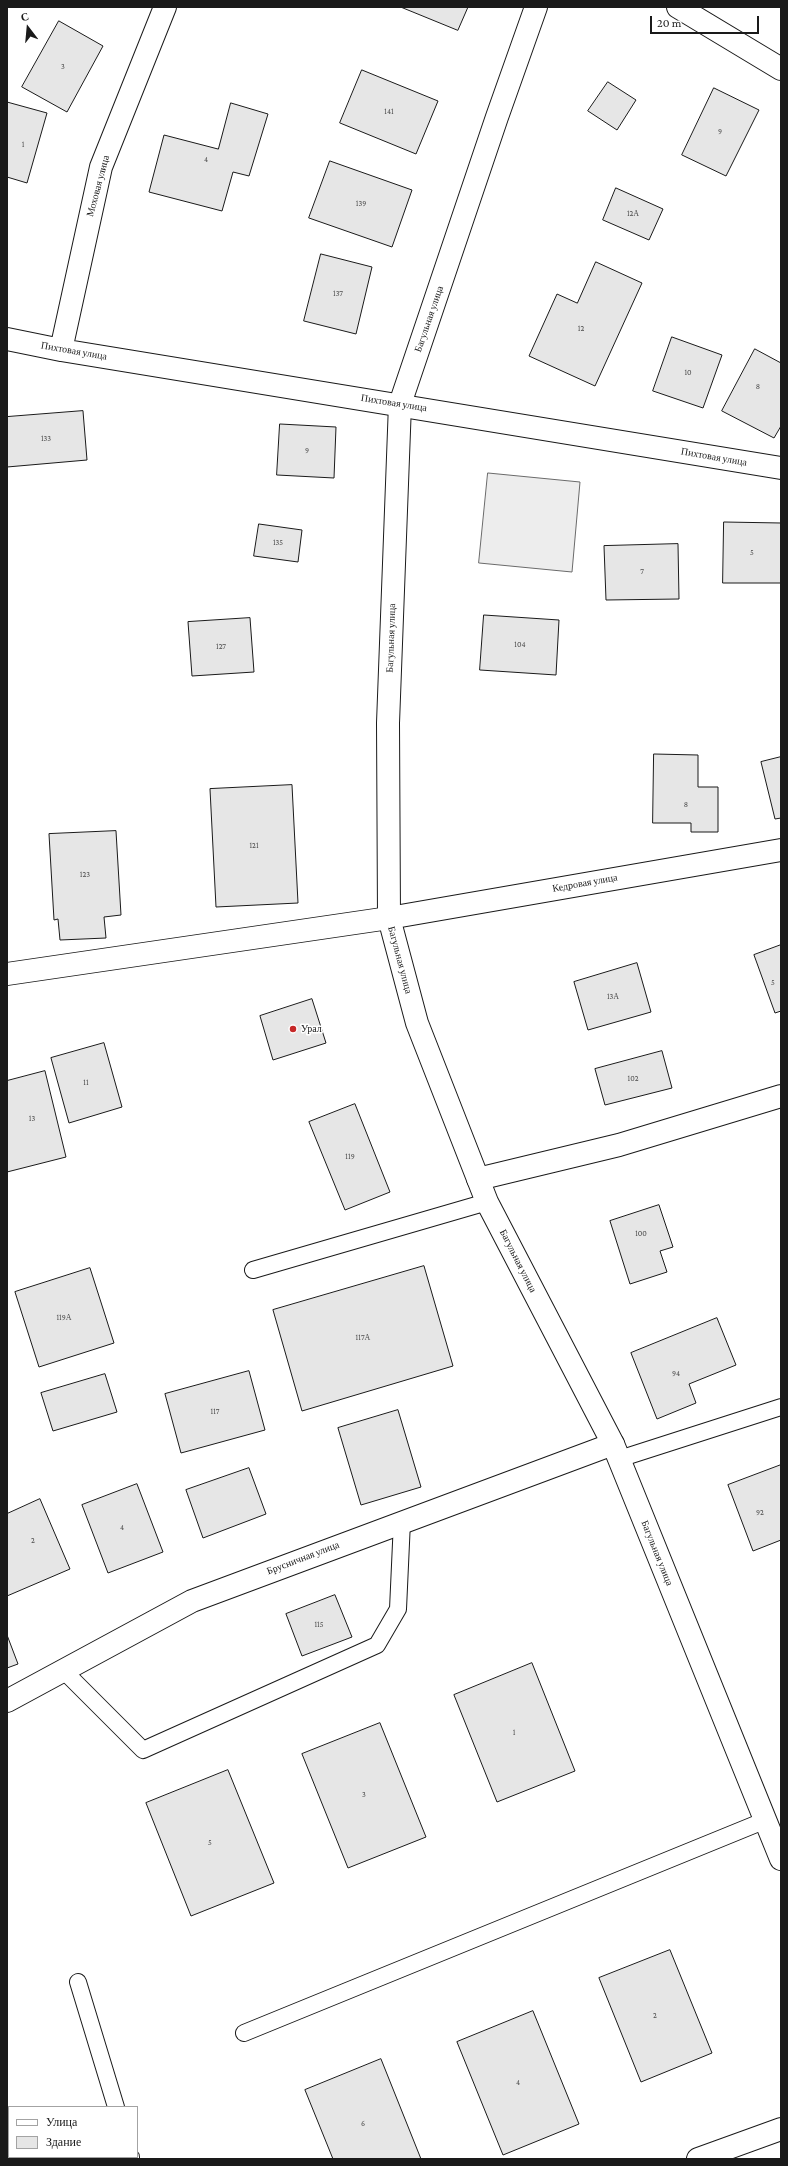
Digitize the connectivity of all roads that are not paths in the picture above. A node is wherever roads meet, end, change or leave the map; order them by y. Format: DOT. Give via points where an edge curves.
graph roads {
  1 [pos="165,7"];
  2 [pos="536,7"];
  3 [pos="678,7"];
  4 [pos="781,69"];
  5 [pos="7,339"];
  6 [pos="61,350"];
  7 [pos="400,404"];
  8 [pos="781,468"];
  9 [pos="781,850"];
  10 [pos="388,918"];
  11 [pos="7,974"];
  12 [pos="781,1096"];
  13 [pos="478,1178"];
  14 [pos="487,1202"];
  15 [pos="253,1270"];
  16 [pos="781,1408"];
  17 [pos="616,1452"];
  18 [pos="402,1521"];
  19 [pos="63,1670"];
  20 [pos="7,1701"];
  21 [pos="766,1820"];
  22 [pos="781,1859"];
  23 [pos="78,1982"];
  24 [pos="244,2033"];
  25 [pos="116,2106"];
  26 [pos="781,2129"];
  27 [pos="698,2159"];
  1 -- 6 [label="street, Моховая улица" via="101,167"];
  2 -- 7 [label="street, Багульная улица"];
  3 -- 4 [label="street"];
  5 -- 6 [label="street, Пихтовая улица"];
  6 -- 7 [label="street, Пихтовая улица"];
  7 -- 8 [label="street, Пихтовая улица"];
  7 -- 10 [label="street, Багульная улица" via="388,723"];
  9 -- 10 [label="street, Кедровая улица"];
  10 -- 11 [label="street, Кедровая улица"];
  10 -- 13 [label="street, Багульная улица" via="418,1023"];
  12 -- 13 [label="street" via="619,1145"];
  13 -- 14 [label="street, Багульная улица"];
  14 -- 15 [label="lane"];
  14 -- 17 [label="street, Багульная улица"];
  16 -- 17 [label="lane"];
  17 -- 18 [label="street, Брусничная улица"];
  17 -- 21 [label="street, Багульная улица"];
  18 -- 19 [label="street, Брусничная улица" via="192,1601"];
  18 -- 19 [label="lane" via="398,1609 376,1645 143,1750"];
  19 -- 20 [label="street, Брусничная улица"];
  21 -- 22 [label="street, Багульная улица"];
  21 -- 24 [label="lane"];
  23 -- 25 [label="lane"];
  26 -- 27 [label="street"];
}
